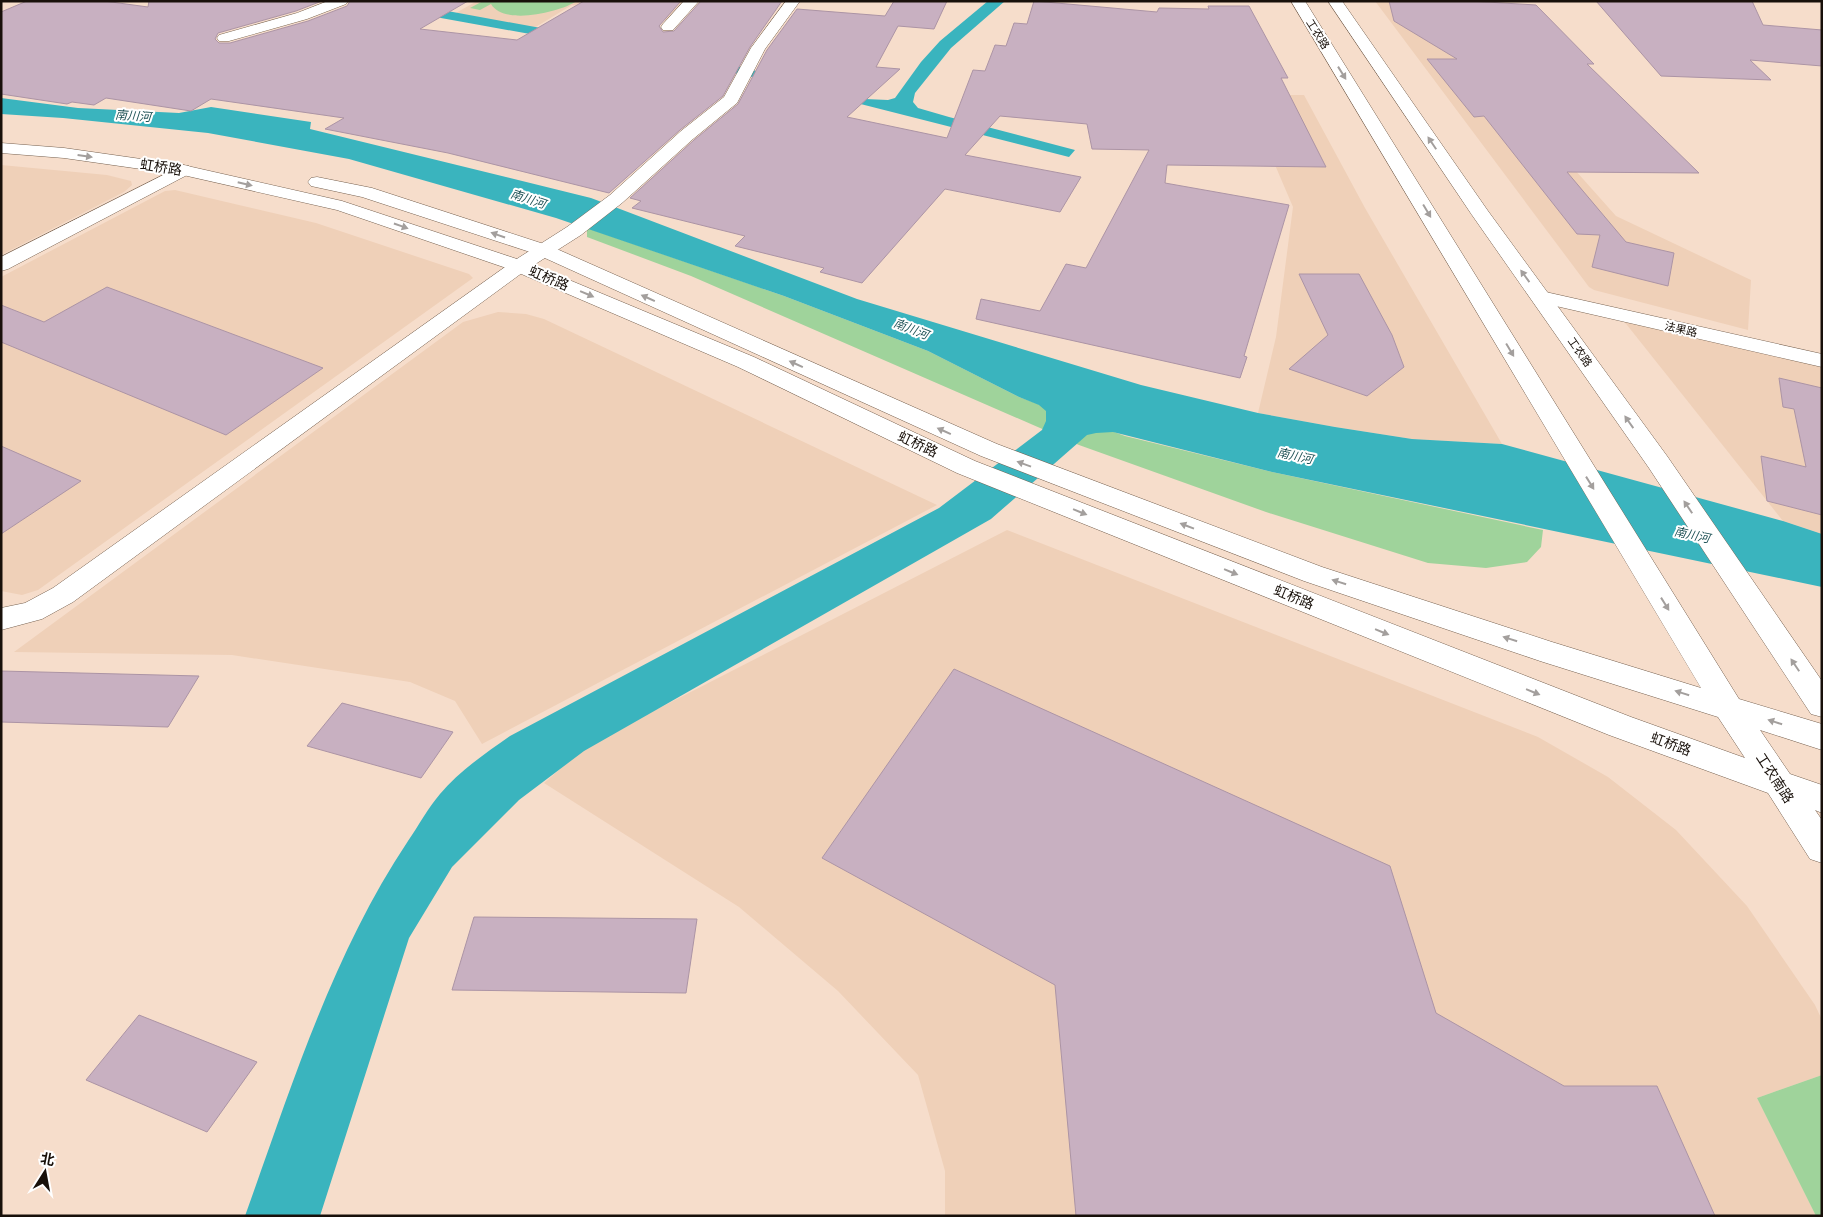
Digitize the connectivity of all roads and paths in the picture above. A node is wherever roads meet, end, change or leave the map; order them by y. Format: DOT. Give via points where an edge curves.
graph roads {
  1 [pos="692,1"];
  2 [pos="793,1"];
  3 [pos="1298,1"];
  4 [pos="1335,1"];
  5 [pos="340,2"];
  6 [pos="668,27"];
  7 [pos="224,38"];
  8 [pos="1,135"];
  9 [pos="1,148"];
  10 [pos="183,170"];
  11 [pos="544,250"];
  12 [pos="1,265"];
  13 [pos="519,266"];
  14 [pos="1541,297"];
  15 [pos="1822,361"];
  16 [pos="1,618"];
  17 [pos="1822,705"];
  18 [pos="1728,707"];
  19 [pos="1822,737"];
  20 [pos="1780,784"];
  21 [pos="1822,799"];
  22 [pos="1822,848"];
  1 -- 6 [label="main road"];
  2 -- 11 [label="main road" via="758,48 731,100 574,232"];
  3 -- 18 [label="main road, 工农路, one-way"];
  14 -- 4 [label="main road, 工农路, one-way"];
  5 -- 7 [label="main road"];
  11 -- 8 [label="main road, 虹桥路, one-way" via="366,192 207,157 82,141"];
  9 -- 10 [label="main road, 虹桥路, one-way"];
  10 -- 12 [label="main road"];
  10 -- 13 [label="main road, 虹桥路, one-way" via="342,206"];
  11 -- 13 [label="main road"];
  18 -- 11 [label="main road, 虹桥路, one-way" via="1550,653 1313,574 989,450"];
  13 -- 16 [label="main road" via="63,595 32,612"];
  13 -- 20 [label="main road, 虹桥路, one-way" via="746,362 966,467 1620,726"];
  14 -- 15 [label="main road, 法果路"];
  17 -- 14 [label="main road, 工农路, one-way" via="1658,462"];
  19 -- 18 [label="main road, 虹桥路, one-way"];
  18 -- 20 [label="main road, 工农南路"];
  20 -- 21 [label="main road, 虹桥路"];
  20 -- 22 [label="main road, 工农南路"];
}
